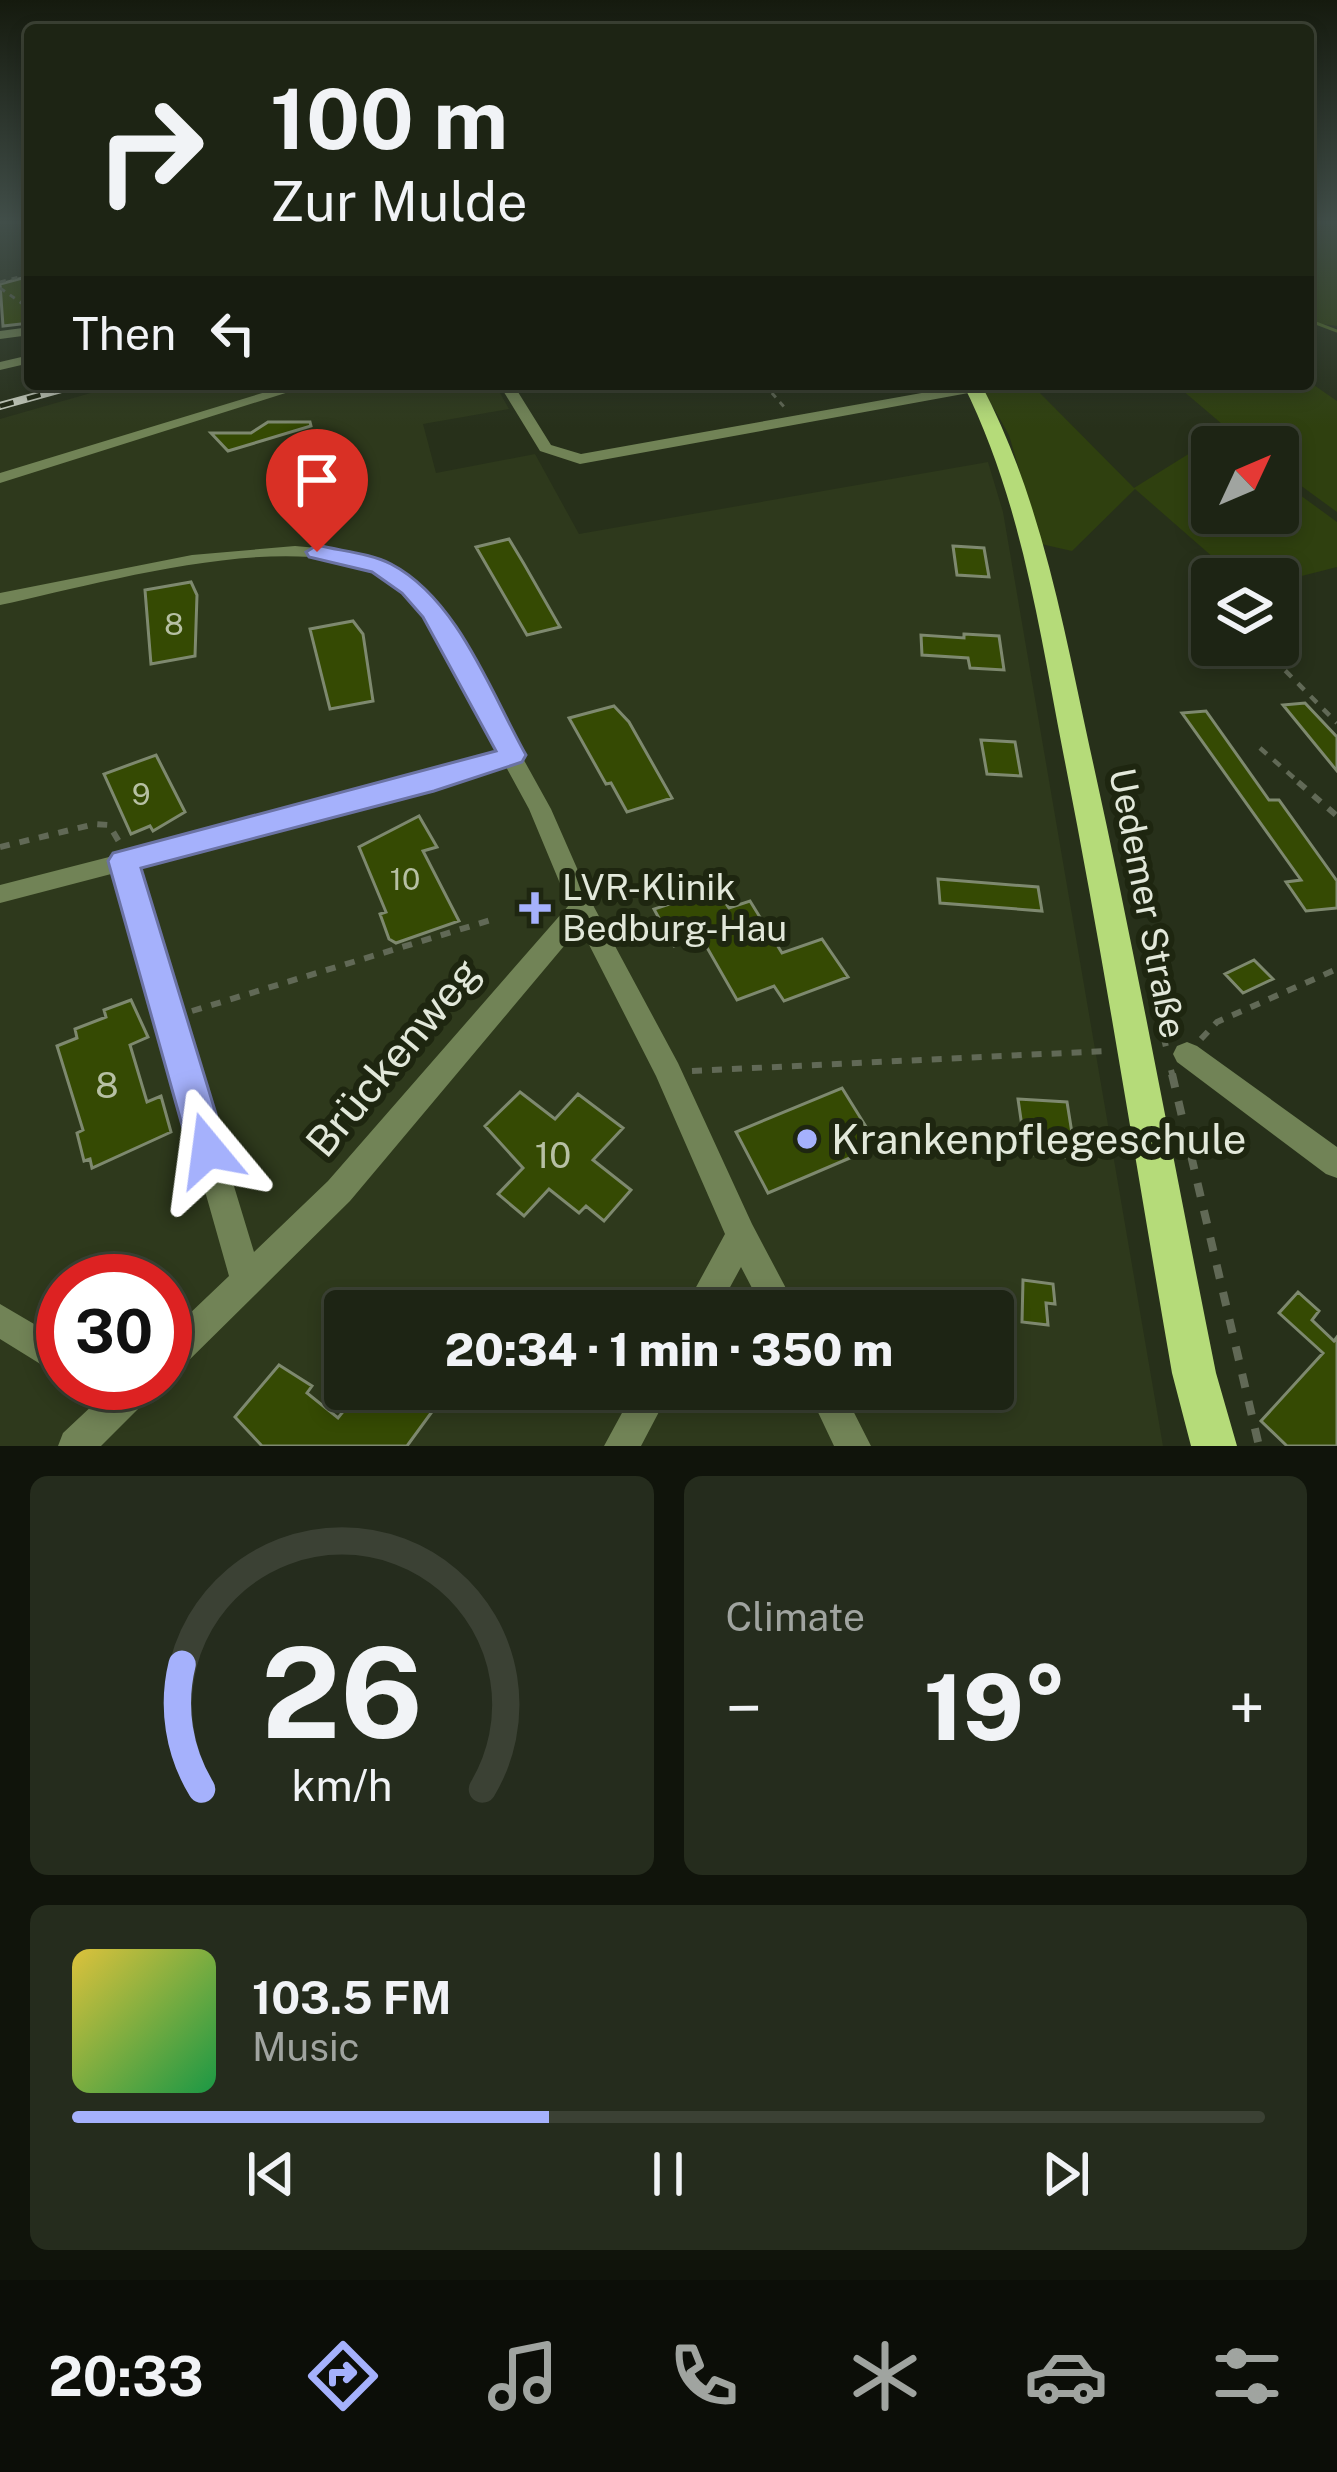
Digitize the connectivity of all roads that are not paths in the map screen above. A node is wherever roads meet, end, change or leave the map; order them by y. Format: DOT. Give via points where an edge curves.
graph roads {
  1 [pos="287,390"];
  2 [pos="510,390"];
  3 [pos="953,390"];
  4 [pos="975,390"];
  5 [pos="0,478"];
  6 [pos="0,599"];
  7 [pos="512,755"];
  8 [pos="124,861"];
  9 [pos="0,894"];
  10 [pos="582,908"];
  11 [pos="1164,1054"];
  12 [pos="1337,1164"];
  13 [pos="741,1235"];
  14 [pos="247,1282"];
  15 [pos="711,1290"];
  16 [pos="771,1290"];
  17 [pos="0,1320"];
  18 [pos="192,1334"];
  19 [pos="36,1343"];
  20 [pos="103,1410"];
  21 [pos="643,1410"];
  22 [pos="835,1410"];
  23 [pos="76,1446"];
  24 [pos="622,1446"];
  25 [pos="853,1446"];
  26 [pos="1214,1446"];
  1 -- 5 [label="street"];
  2 -- 3 [label="street" via="544,448 580,459"];
  4 -- 11 [label="main road, Uedemer Straße" via="999,436 1051,617"];
  6 -- 7 [label="street" via="273,553 354,558 410,588 434,614"];
  7 -- 8 [label="street"];
  7 -- 10 [label="street"];
  8 -- 9 [label="street"];
  8 -- 14 [label="street"];
  10 -- 13 [label="street"];
  10 -- 14 [label="street, Brückenweg" via="338,1191"];
  11 -- 12 [label="street"];
  11 -- 26 [label="main road, Uedemer Straße" via="1194,1373"];
  13 -- 15 [label="street"];
  13 -- 16 [label="street"];
  14 -- 18 [label="street, Brückenweg"];
  17 -- 19 [label="street"];
  20 -- 23 [label="street"];
  21 -- 24 [label="street"];
  22 -- 25 [label="street"];
}
